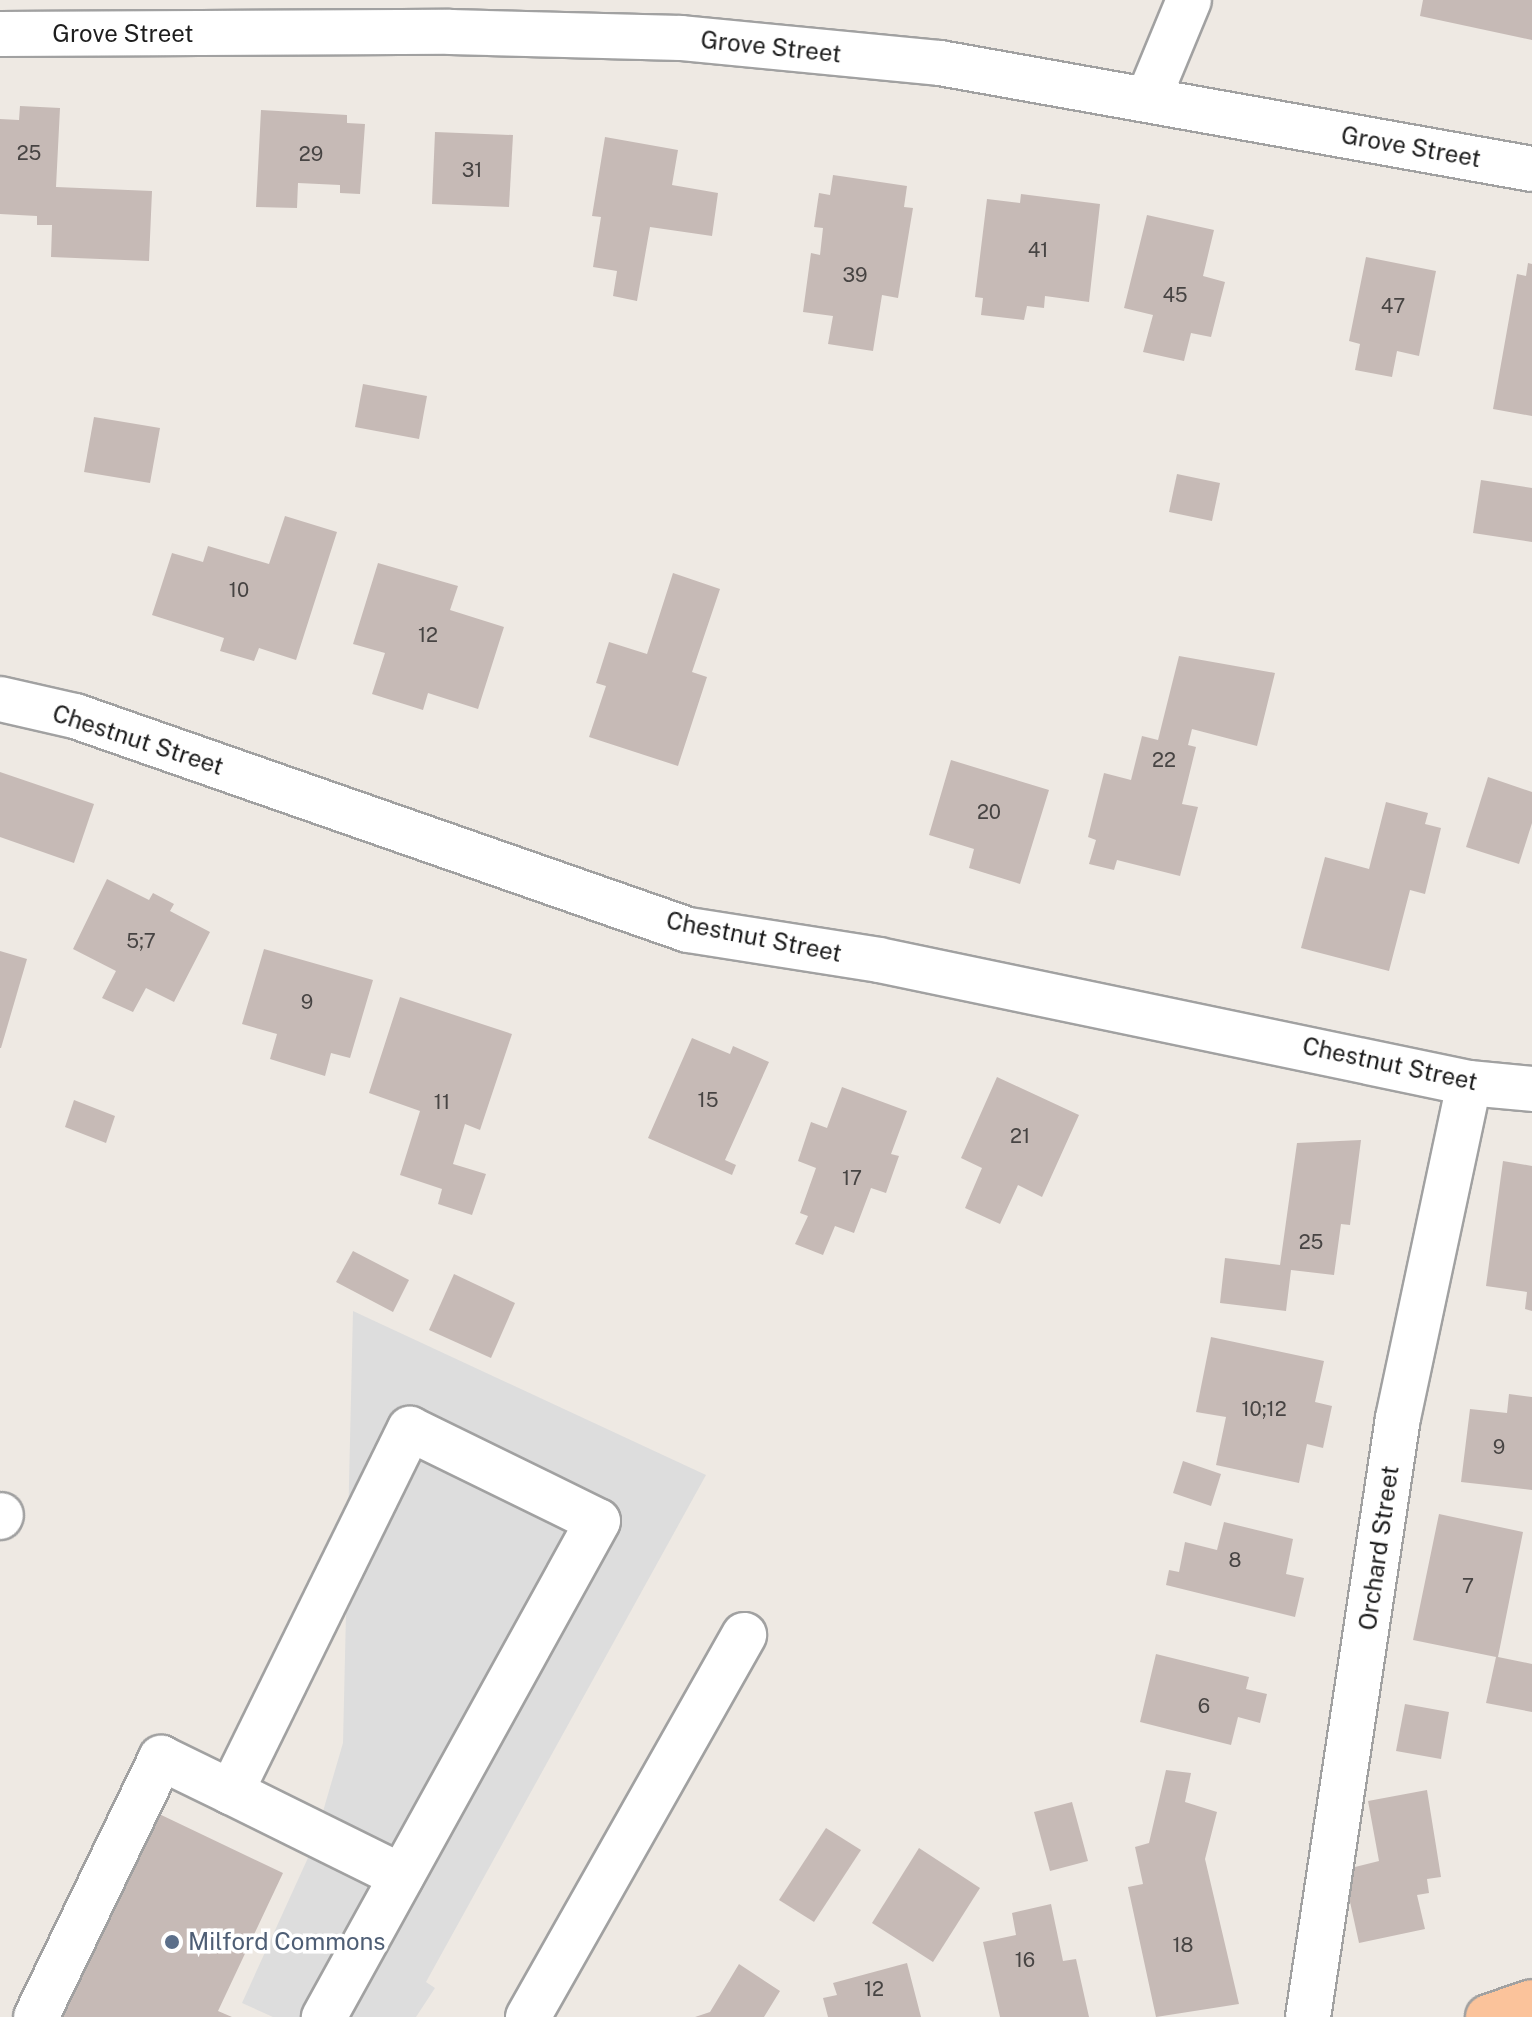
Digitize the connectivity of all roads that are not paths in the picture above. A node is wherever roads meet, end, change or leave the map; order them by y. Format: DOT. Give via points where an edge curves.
graph roads {
  1 [pos="1189,0"];
  2 [pos="0,34"];
  3 [pos="1148,99"];
  4 [pos="1532,169"];
  5 [pos="0,699"];
  6 [pos="1469,1083"];
  7 [pos="1532,1089"];
  8 [pos="744,1635"];
  9 [pos="231,1792"];
  10 [pos="401,1876"];
  11 [pos="1532,2002"];
  12 [pos="36,2017"];
  13 [pos="324,2017"];
  14 [pos="528,2017"];
  15 [pos="1308,2017"];
  16 [pos="1488,2017"];
  1 -- 3 [label="street"];
  2 -- 3 [label="street, Grove Street" via="450,32 681,38 940,63"];
  3 -- 4 [label="street, Grove Street"];
  5 -- 6 [label="street, Chestnut Street" via="75,716 688,930 879,960"];
  6 -- 7 [label="street, Chestnut Street"];
  6 -- 15 [label="street, Orchard Street" via="1398,1418"];
  8 -- 14 [label="street"];
  9 -- 10 [label="street"];
  9 -- 10 [label="street" via="410,1429 598,1521"];
  9 -- 12 [label="street" via="161,1758"];
  10 -- 13 [label="street"];
  11 -- 16 [label="main road"];
}
